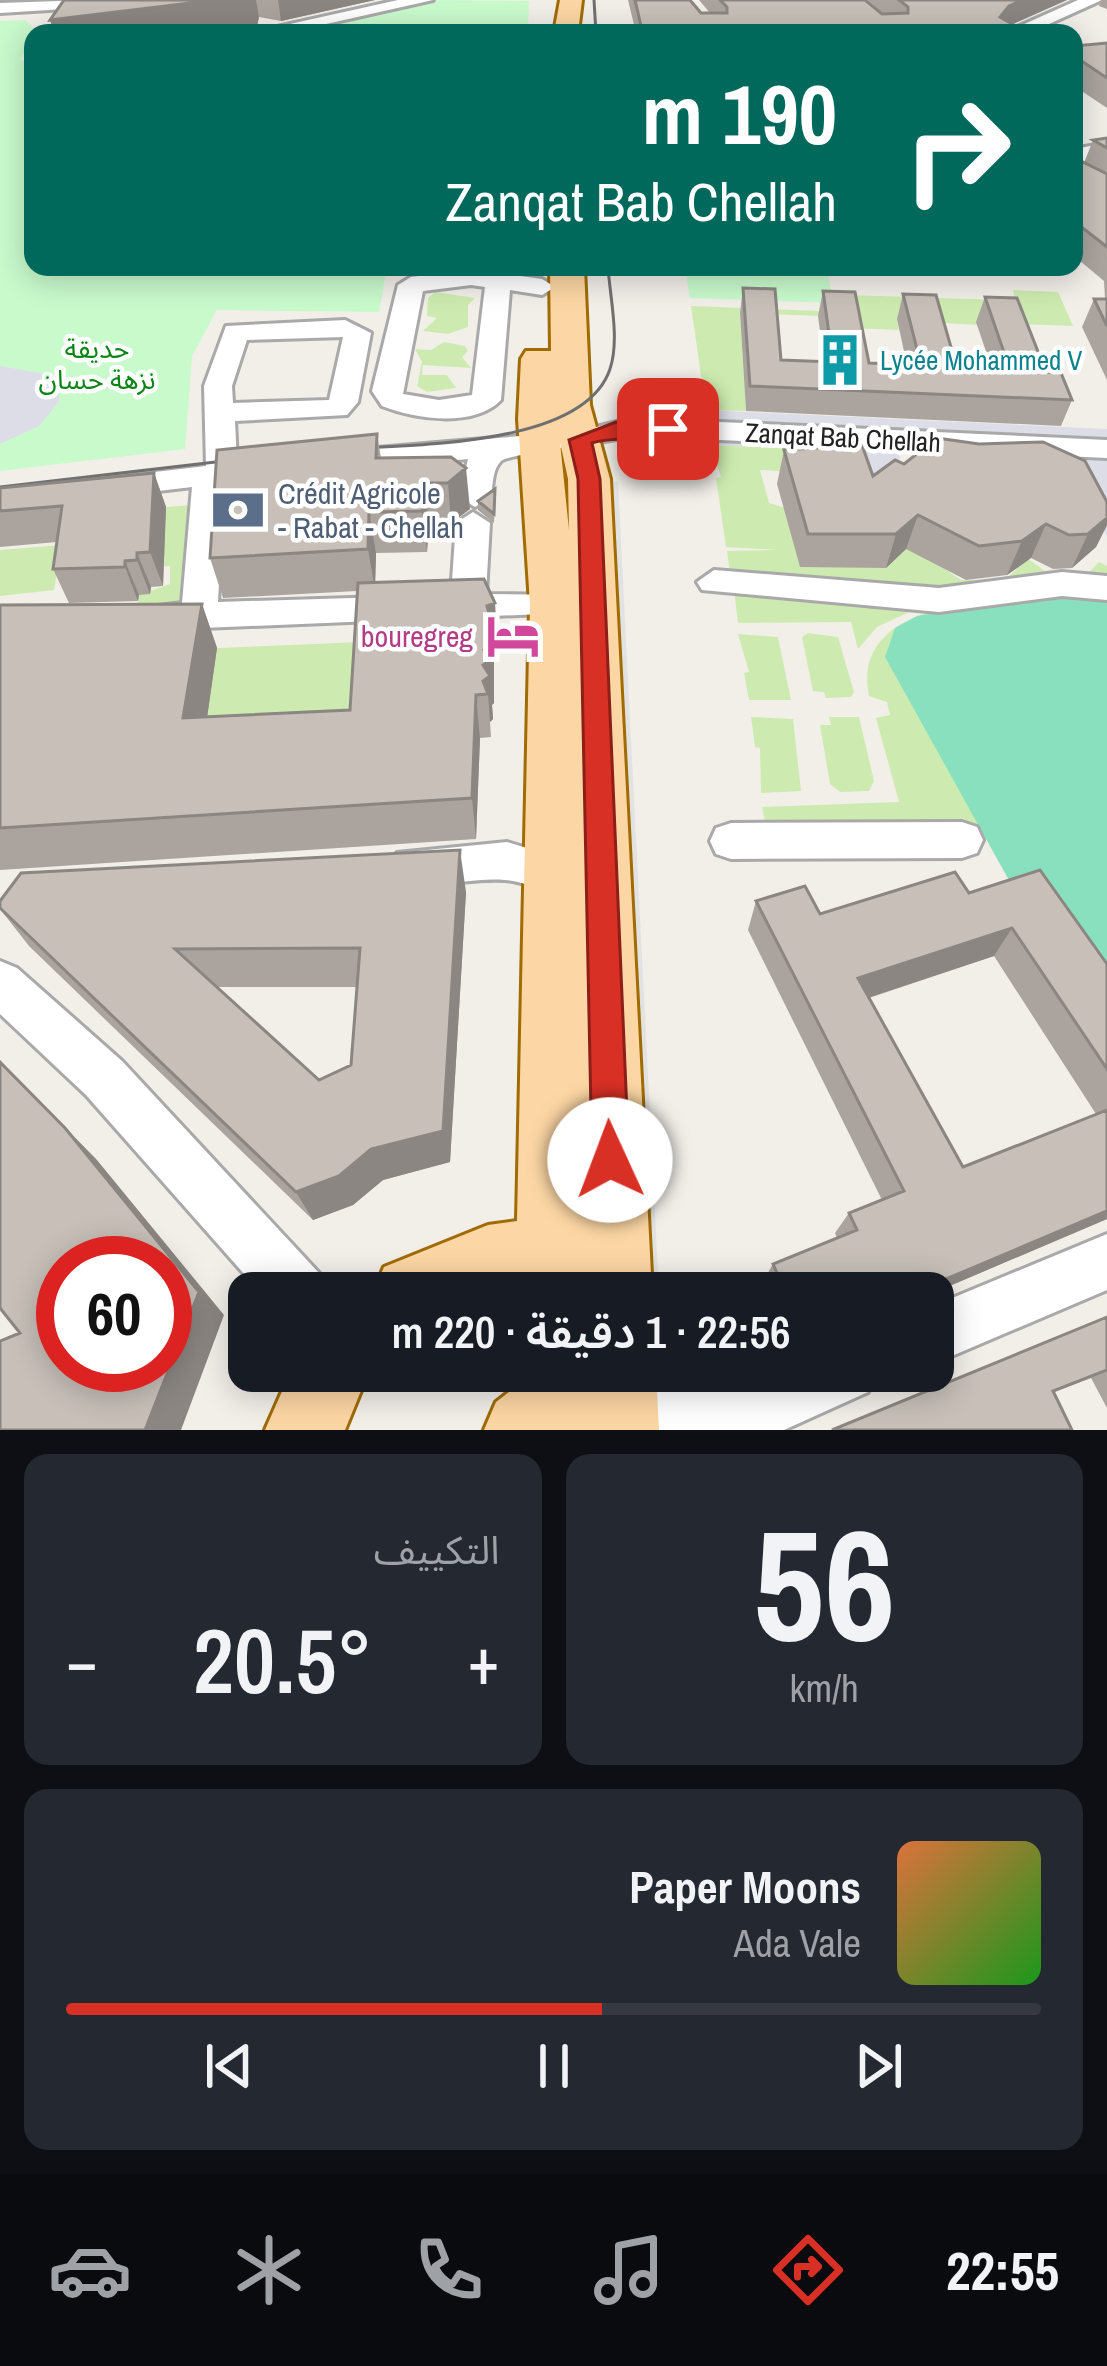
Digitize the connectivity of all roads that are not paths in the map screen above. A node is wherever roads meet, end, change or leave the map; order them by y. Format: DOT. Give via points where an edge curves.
graph roads {
  1 [pos="424,0"];
  2 [pos="1093,0"];
  3 [pos="0,8"];
  4 [pos="81,8"];
  5 [pos="0,17"];
  6 [pos="281,24"];
  7 [pos="1034,24"];
  8 [pos="537,276"];
  9 [pos="550,276"];
  10 [pos="498,282"];
  11 [pos="219,399"];
  12 [pos="525,448"];
  13 [pos="1107,449"];
  14 [pos="216,474"];
  15 [pos="0,500"];
  16 [pos="714,582"];
  17 [pos="1107,588"];
  18 [pos="553,604"];
  19 [pos="472,607"];
  20 [pos="199,616"];
  21 [pos="115,619"];
  22 [pos="962,840"];
  23 [pos="731,841"];
  24 [pos="376,868"];
  25 [pos="556,875"];
  26 [pos="604,958"];
  27 [pos="0,983"];
  28 [pos="1107,1262"];
  29 [pos="280,1272"];
  30 [pos="461,1272"];
  31 [pos="533,1272"];
  32 [pos="562,1272"];
  33 [pos="563,1272"];
  34 [pos="614,1272"];
  35 [pos="954,1326"];
  36 [pos="799,1392"];
  37 [pos="575,1404"];
  1 -- 6 [label="street"];
  2 -- 7 [label="street"];
  3 -- 4 [label="street"];
  4 -- 5 [label="street"];
  8 -- 10 [label="street"];
  9 -- 12 [label="main road"];
  10 -- 10 [label="street" via="486,400 464,407 392,400 387,391 408,288 433,278"];
  11 -- 11 [label="street" via="236,332 357,333 347,387"];
  11 -- 14 [label="street"];
  12 -- 13 [label="street, Zanqat Bab Chellah" via="633,427"];
  12 -- 14 [label="street, Zanqat Bab Chellah"];
  12 -- 18 [label="main road"];
  12 -- 19 [label="street" via="474,510 466,584"];
  12 -- 26 [label="main road" via="589,479"];
  14 -- 15 [label="street, Zanqat Bab Chellah"];
  14 -- 20 [label="street"];
  16 -- 17 [label="street" via="954,600 1048,585"];
  18 -- 19 [label="street"];
  18 -- 25 [label="main road"];
  19 -- 20 [label="street"];
  20 -- 21 [label="street"];
  22 -- 23 [label="street"];
  24 -- 25 [label="street" via="494,861"];
  25 -- 32 [label="main road"];
  26 -- 33 [label="main road" via="586,995"];
  26 -- 34 [label="main road"];
  27 -- 29 [label="street" via="104,1078"];
  28 -- 35 [label="street"];
  30 -- 31 [label="main road" via="488,1261"];
  36 -- 37 [label="street" via="740,1418"];
}
